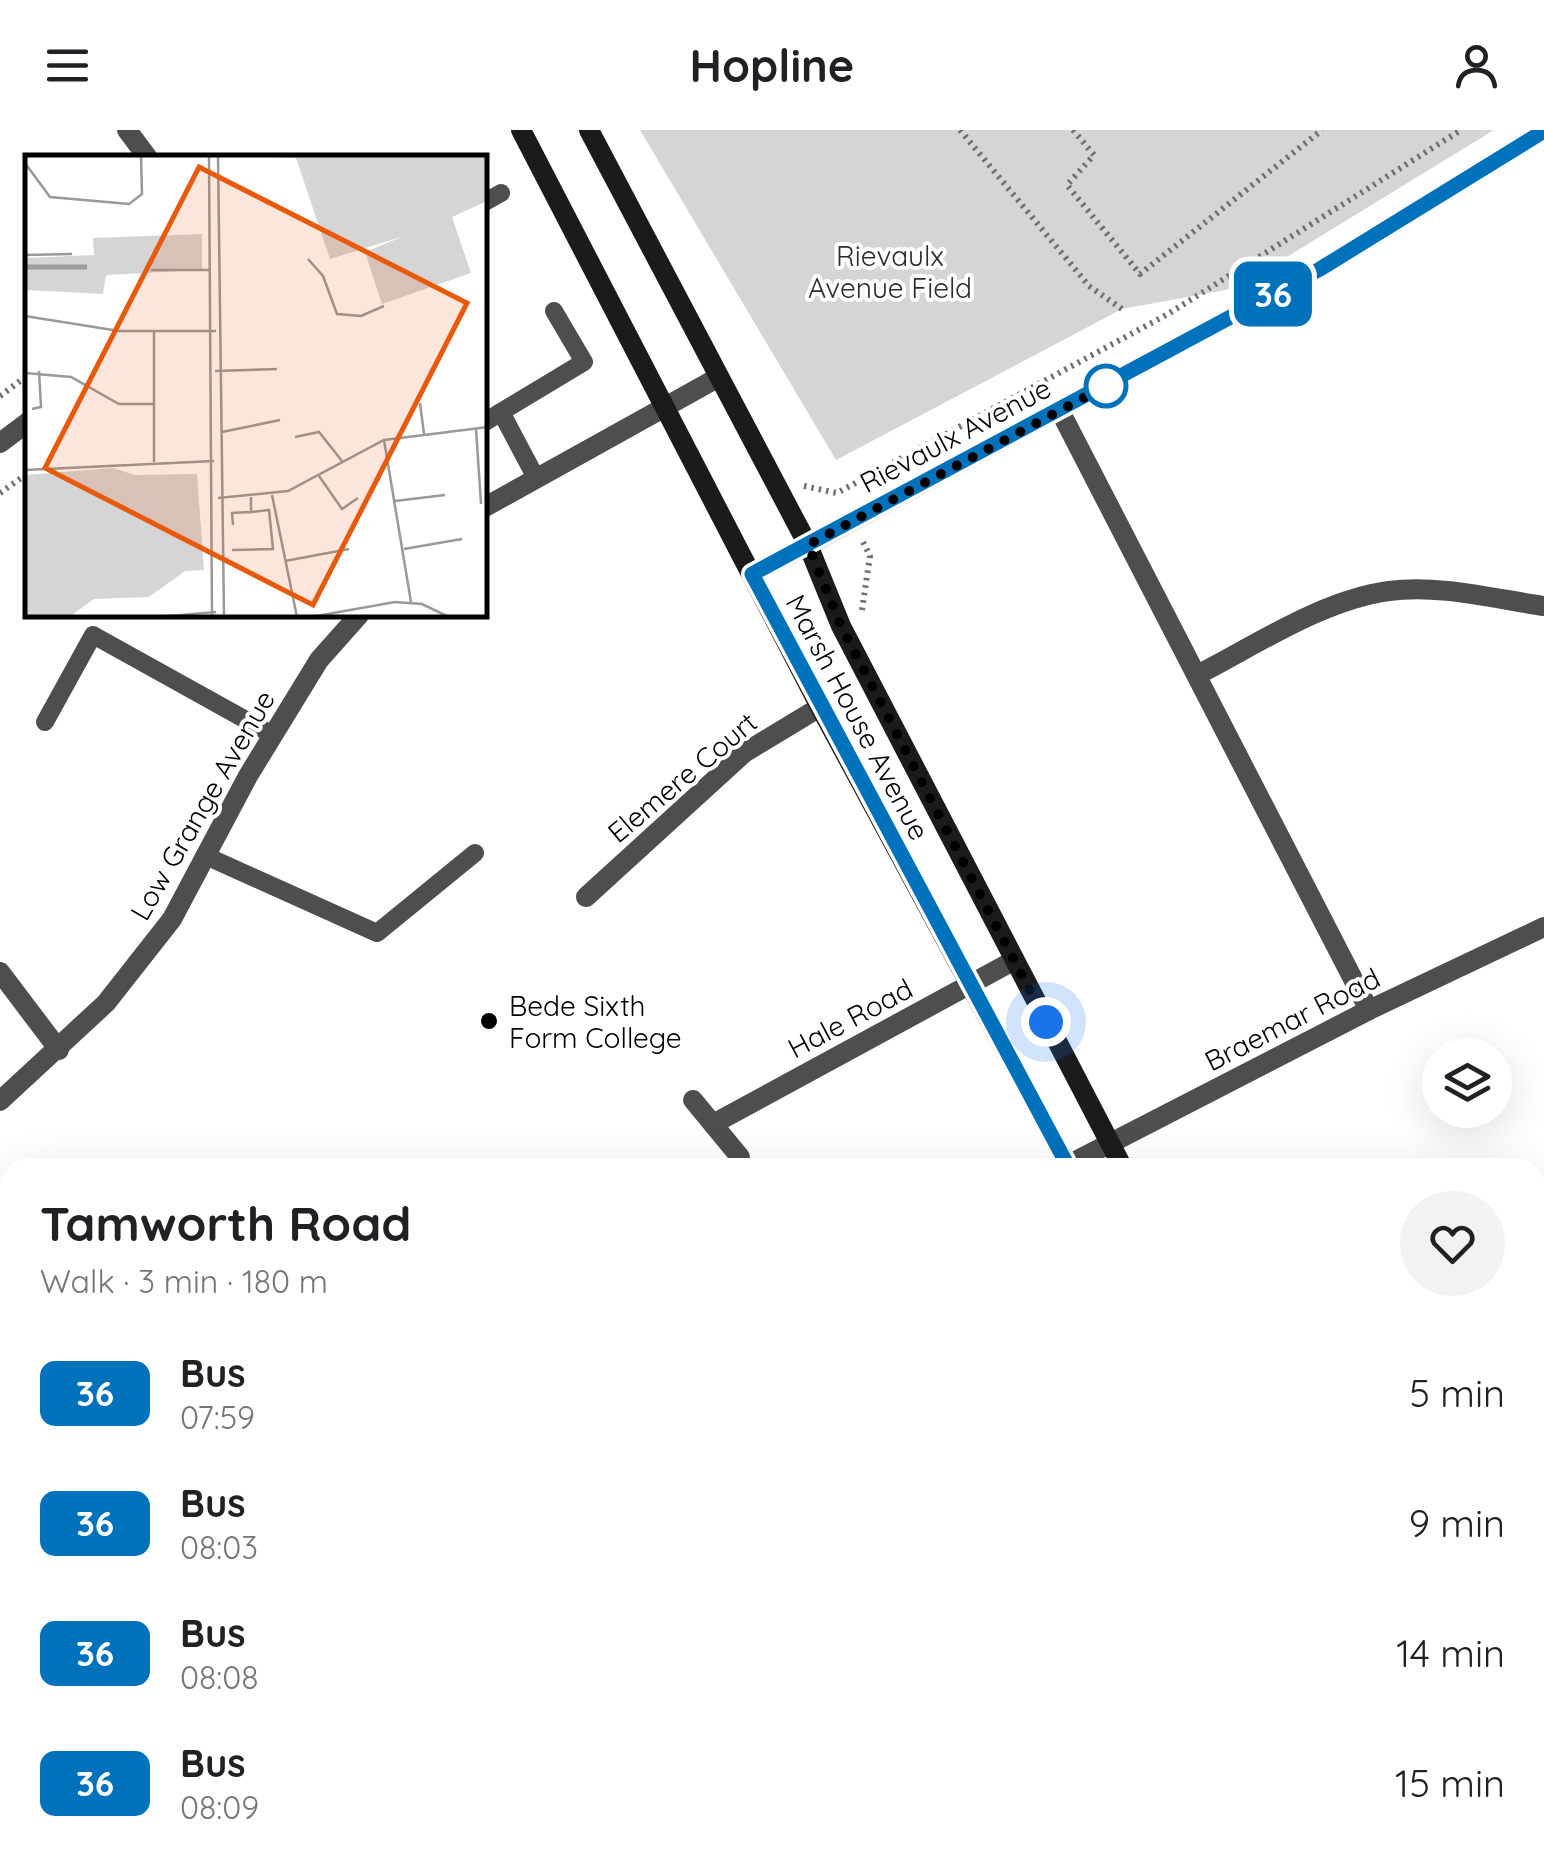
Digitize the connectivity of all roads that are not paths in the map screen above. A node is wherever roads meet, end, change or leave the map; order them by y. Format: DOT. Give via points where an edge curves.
graph roads {
  1 [pos="126,130"];
  2 [pos="520,130"];
  3 [pos="589,130"];
  4 [pos="1544,131"];
  5 [pos="146,155"];
  6 [pos="554,311"];
  7 [pos="719,377"];
  8 [pos="664,406"];
  9 [pos="1060,411"];
  10 [pos="493,417"];
  11 [pos="25,424"];
  12 [pos="0,443"];
  13 [pos="536,478"];
  14 [pos="488,505"];
  15 [pos="808,545"];
  16 [pos="752,574"];
  17 [pos="1544,606"];
  18 [pos="356,618"];
  19 [pos="1197,676"];
  20 [pos="820,707"];
  21 [pos="45,722"];
  22 [pos="274,735"];
  23 [pos="476,853"];
  24 [pos="206,856"];
  25 [pos="586,898"];
  26 [pos="1544,927"];
  27 [pos="1014,961"];
  28 [pos="0,972"];
  29 [pos="970,985"];
  30 [pos="1369,1010"];
  31 [pos="60,1050"];
  32 [pos="693,1100"];
  33 [pos="0,1101"];
  34 [pos="713,1124"];
  35 [pos="1110,1143"];
  36 [pos="740,1156"];
  37 [pos="1064,1158"];
  38 [pos="1083,1158"];
  39 [pos="1118,1158"];
  1 -- 5 [label="street"];
  2 -- 8 [label="street, Marsh House Avenue"];
  3 -- 7 [label="street, Marsh House Avenue"];
  4 -- 9 [label="street, Rievaulx Avenue" via="1320,269"];
  6 -- 10 [label="lane" via="584,362"];
  7 -- 8 [label="street"];
  7 -- 15 [label="street, Marsh House Avenue"];
  8 -- 13 [label="street"];
  8 -- 16 [label="street, Marsh House Avenue"];
  9 -- 15 [label="street, Rievaulx Avenue"];
  9 -- 19 [label="street"];
  10 -- 13 [label="lane"];
  11 -- 12 [label="street"];
  13 -- 14 [label="street"];
  15 -- 16 [label="street, Rievaulx Avenue"];
  15 -- 27 [label="street, Marsh House Avenue" via="841,626"];
  16 -- 20 [label="street, Marsh House Avenue"];
  17 -- 19 [label="street" via="1391,590 1310,619"];
  18 -- 22 [label="street, Low Grange Avenue" via="319,660"];
  19 -- 30 [label="street"];
  20 -- 25 [label="street, Elemere Court" via="744,753"];
  20 -- 29 [label="street, Marsh House Avenue"];
  21 -- 22 [label="lane" via="93,635"];
  22 -- 24 [label="street, Low Grange Avenue"];
  23 -- 24 [label="lane" via="377,932"];
  24 -- 31 [label="street, Low Grange Avenue" via="172,919"];
  26 -- 30 [label="street, Braemar Road"];
  27 -- 29 [label="street, Hale Road"];
  27 -- 35 [label="street, Marsh House Avenue"];
  28 -- 31 [label="street"];
  29 -- 34 [label="street, Hale Road"];
  29 -- 37 [label="street, Marsh House Avenue"];
  30 -- 35 [label="street, Braemar Road"];
  31 -- 33 [label="street, Low Grange Avenue"];
  32 -- 34 [label="street"];
  34 -- 36 [label="street"];
  35 -- 38 [label="street, Braemar Road"];
  35 -- 39 [label="street, Marsh House Avenue"];
}
